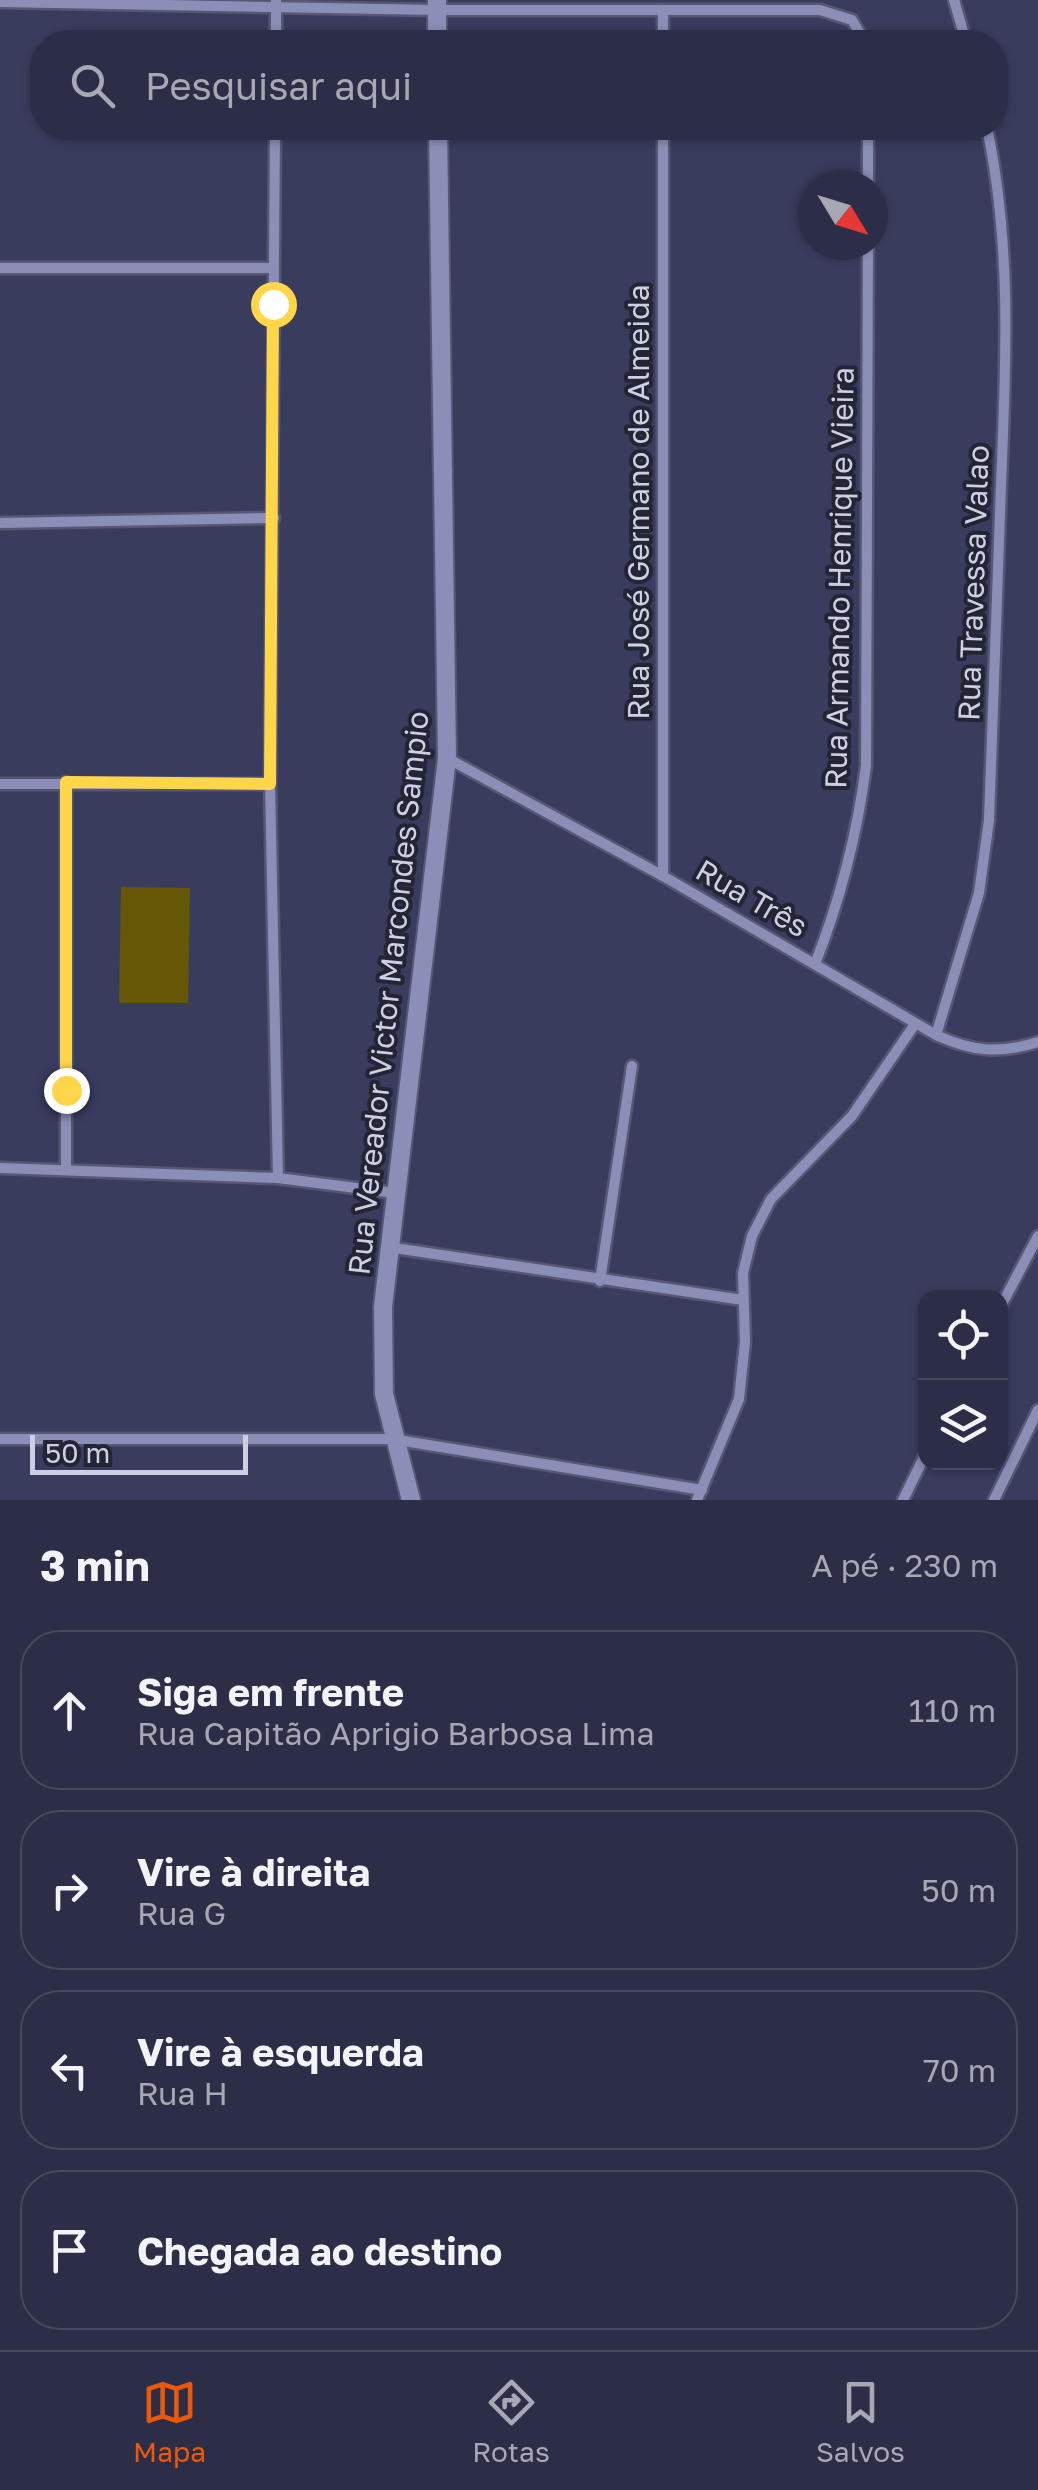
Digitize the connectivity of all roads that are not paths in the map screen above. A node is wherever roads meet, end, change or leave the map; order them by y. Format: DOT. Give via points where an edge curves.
graph roads {
  1 [pos="954,0"];
  2 [pos="25,1"];
  3 [pos="0,2"];
  4 [pos="276,3"];
  5 [pos="437,5"];
  6 [pos="664,10"];
  7 [pos="276,30"];
  8 [pos="664,30"];
  9 [pos="858,30"];
  10 [pos="963,30"];
  11 [pos="274,140"];
  12 [pos="438,140"];
  13 [pos="664,140"];
  14 [pos="868,140"];
  15 [pos="990,140"];
  16 [pos="868,170"];
  17 [pos="868,260"];
  18 [pos="0,268"];
  19 [pos="273,268"];
  20 [pos="274,518"];
  21 [pos="0,523"];
  22 [pos="447,758"];
  23 [pos="66,782"];
  24 [pos="0,784"];
  25 [pos="270,784"];
  26 [pos="663,876"];
  27 [pos="815,964"];
  28 [pos="915,1024"];
  29 [pos="936,1035"];
  30 [pos="1038,1042"];
  31 [pos="632,1066"];
  32 [pos="66,1167"];
  33 [pos="0,1168"];
  34 [pos="278,1178"];
  35 [pos="394,1193"];
  36 [pos="1038,1236"];
  37 [pos="387,1247"];
  38 [pos="600,1281"];
  39 [pos="1008,1293"];
  40 [pos="743,1300"];
  41 [pos="1038,1410"];
  42 [pos="0,1439"];
  43 [pos="392,1439"];
  44 [pos="918,1470"];
  45 [pos="699,1495"];
  46 [pos="411,1500"];
  47 [pos="904,1500"];
  48 [pos="994,1500"];
  1 -- 10 [label="street"];
  2 -- 3 [label="street"];
  2 -- 4 [label="street"];
  4 -- 5 [label="street"];
  4 -- 7 [label="street"];
  5 -- 6 [label="street"];
  6 -- 8 [label="street"];
  6 -- 9 [label="street" via="820,10 852,20"];
  11 -- 19 [label="street"];
  12 -- 22 [label="street, Rua Vereador Victor Marcondes Sampio"];
  13 -- 26 [label="street, Rua José Germano de Almeida"];
  14 -- 16 [label="street"];
  15 -- 29 [label="street, Rua Travessa Valao" via="1004,253 1006,359 989,820 979,893"];
  17 -- 27 [label="street, Rua Armando Henrique Vieira" via="866,766 854,850"];
  18 -- 19 [label="street"];
  19 -- 20 [label="street"];
  20 -- 21 [label="street"];
  20 -- 25 [label="street"];
  22 -- 26 [label="street, Rua Três"];
  22 -- 35 [label="street, Rua Vereador Victor Marcondes Sampio"];
  23 -- 24 [label="street"];
  23 -- 25 [label="street"];
  23 -- 32 [label="street"];
  25 -- 34 [label="street"];
  26 -- 27 [label="street, Rua Três"];
  27 -- 28 [label="street, Rua Três"];
  28 -- 29 [label="street, Rua Três"];
  28 -- 40 [label="street" via="852,1116 771,1199 745,1256"];
  29 -- 30 [label="street, Rua Três" via="1003,1053"];
  31 -- 38 [label="street"];
  32 -- 33 [label="street"];
  32 -- 34 [label="street"];
  34 -- 35 [label="street"];
  35 -- 37 [label="street, Rua Vereador Victor Marcondes Sampio"];
  36 -- 39 [label="street"];
  37 -- 38 [label="street"];
  37 -- 43 [label="street, Rua Vereador Victor Marcondes Sampio" via="382,1358"];
  38 -- 40 [label="street"];
  40 -- 45 [label="street" via="746,1342 738,1398"];
  41 -- 48 [label="street"];
  42 -- 43 [label="street"];
  43 -- 45 [label="street"];
  43 -- 46 [label="street, Rua Vereador Victor Marcondes Sampio"];
  44 -- 47 [label="street"];
}
